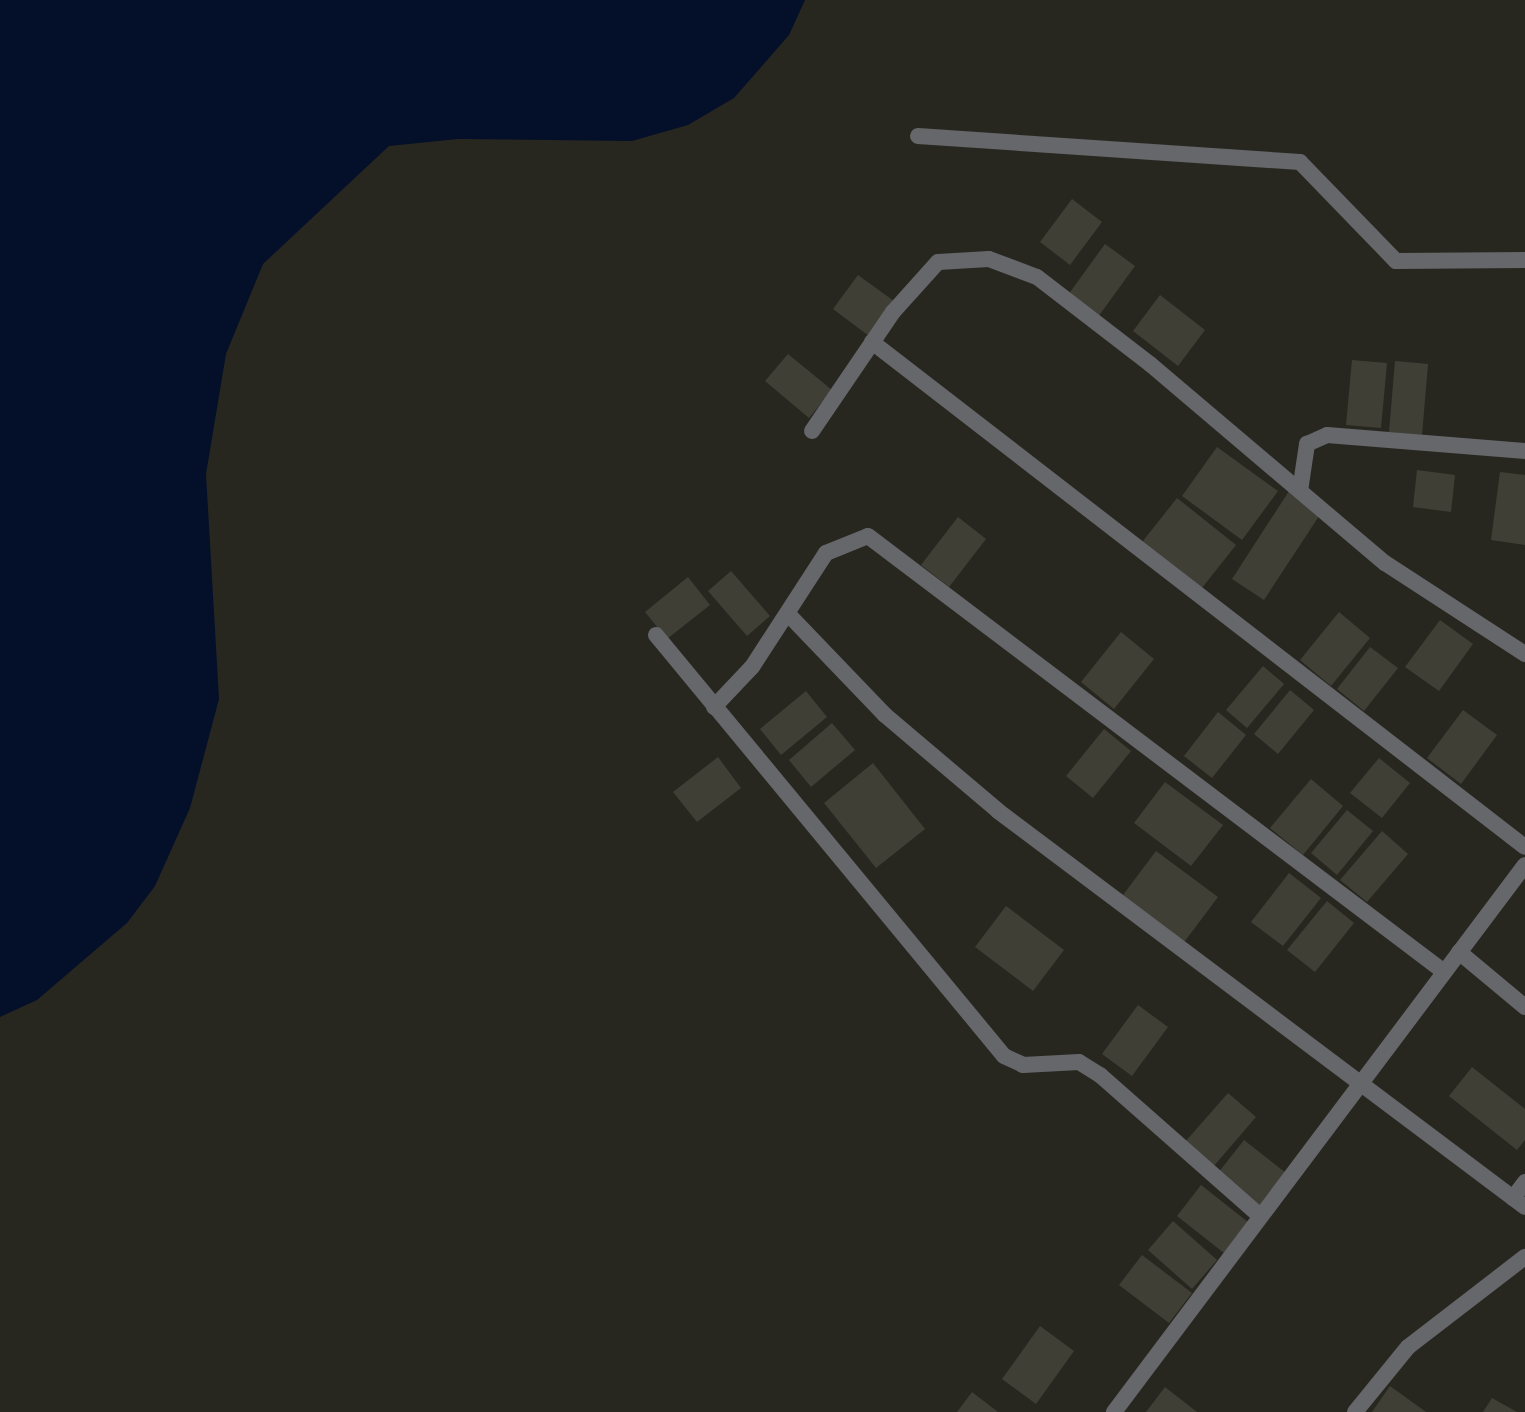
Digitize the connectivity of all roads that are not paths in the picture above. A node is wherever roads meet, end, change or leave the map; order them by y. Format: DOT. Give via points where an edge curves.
graph roads {
  1 [pos="918,136"];
  2 [pos="1525,260"];
  3 [pos="872,342"];
  4 [pos="812,431"];
  5 [pos="1525,451"];
  6 [pos="1300,491"];
  7 [pos="789,615"];
  8 [pos="656,635"];
  9 [pos="1525,654"];
  10 [pos="714,707"];
  11 [pos="1525,847"];
  12 [pos="1525,865"];
  13 [pos="1459,952"];
  14 [pos="1444,972"];
  15 [pos="1525,1007"];
  16 [pos="1360,1083"];
  17 [pos="1525,1182"];
  18 [pos="1519,1202"];
  19 [pos="1260,1216"];
  20 [pos="1525,1257"];
  21 [pos="1114,1412"];
  22 [pos="1355,1412"];
  1 -- 2 [label="street" via="1300,162 1396,261"];
  3 -- 4 [label="street"];
  3 -- 6 [label="street" via="938,262 989,259 1037,277"];
  3 -- 11 [label="street"];
  5 -- 6 [label="street" via="1327,435 1307,444"];
  6 -- 9 [label="street" via="1385,563"];
  7 -- 10 [label="street"];
  7 -- 14 [label="street" via="826,553 868,536"];
  7 -- 16 [label="street" via="885,715 998,811"];
  8 -- 10 [label="street"];
  10 -- 19 [label="street" via="1004,1056 1023,1065 1079,1062 1100,1075"];
  12 -- 13 [label="street"];
  13 -- 14 [label="street"];
  13 -- 15 [label="street"];
  14 -- 16 [label="street"];
  16 -- 18 [label="street"];
  16 -- 19 [label="street"];
  17 -- 18 [label="street"];
  19 -- 21 [label="street"];
  20 -- 22 [label="street" via="1408,1347"];
}
